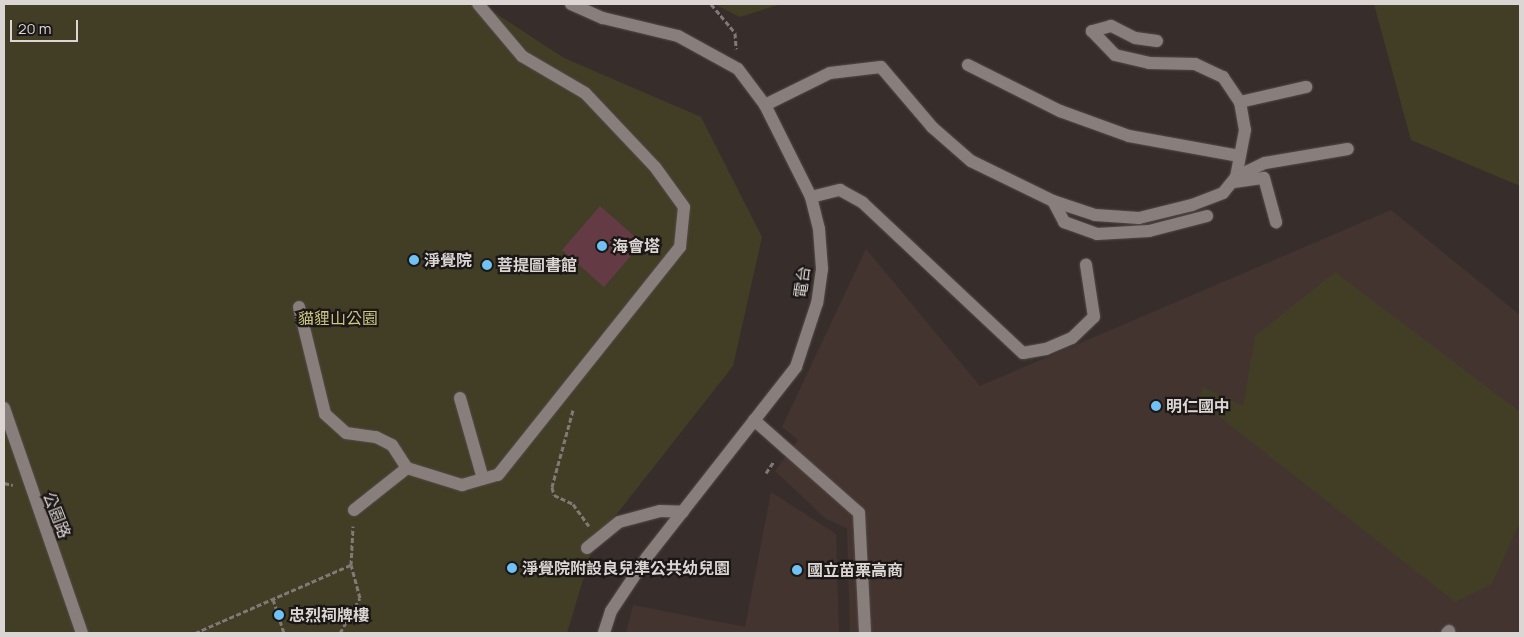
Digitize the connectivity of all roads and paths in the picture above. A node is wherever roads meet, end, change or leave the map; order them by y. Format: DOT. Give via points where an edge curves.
graph roads {
  1 [pos="478,4"];
  2 [pos="571,4"];
  3 [pos="710,4"];
  4 [pos="1157,41"];
  5 [pos="968,65"];
  6 [pos="738,69"];
  7 [pos="1306,87"];
  8 [pos="1240,102"];
  9 [pos="765,105"];
  10 [pos="1348,149"];
  11 [pos="1239,156"];
  12 [pos="1233,180"];
  13 [pos="811,197"];
  14 [pos="1053,201"];
  15 [pos="1207,216"];
  16 [pos="1276,222"];
  17 [pos="1086,265"];
  18 [pos="299,307"];
  19 [pos="566,391"];
  20 [pos="460,398"];
  21 [pos="4,408"];
  22 [pos="754,420"];
  23 [pos="407,468"];
  24 [pos="483,480"];
  25 [pos="354,510"];
  26 [pos="682,512"];
  27 [pos="605,534"];
  28 [pos="587,548"];
  29 [pos="351,565"];
  30 [pos="272,599"];
  31 [pos="82,633"];
  32 [pos="195,633"];
  33 [pos="284,633"];
  34 [pos="340,633"];
  35 [pos="604,633"];
  36 [pos="866,633"];
  1 -- 19 [label="street" via="522,56 585,93 655,167 684,207 680,247"];
  2 -- 6 [label="street, 電台" via="603,18 678,36"];
  3 -- 6 [label="path" via="735,33"];
  4 -- 8 [label="street" via="1135,38 1110,26 1092,30 1115,55 1150,63 1195,64 1223,77"];
  5 -- 11 [label="street" via="1060,110 1129,136"];
  6 -- 9 [label="street, 電台"];
  7 -- 8 [label="street"];
  8 -- 11 [label="street" via="1245,130"];
  9 -- 13 [label="street, 電台"];
  9 -- 14 [label="street" via="830,73 881,67 932,127 971,161"];
  10 -- 12 [label="street" via="1265,163"];
  11 -- 12 [label="street"];
  12 -- 14 [label="street" via="1223,193 1139,218 1095,215"];
  12 -- 16 [label="street" via="1264,178"];
  13 -- 17 [label="street" via="840,190 863,204 1023,353 1046,349 1072,338 1094,317"];
  13 -- 22 [label="street, 電台" via="819,230 822,268 817,303 796,367"];
  14 -- 15 [label="street" via="1064,222 1097,234 1149,231"];
  18 -- 23 [label="street" via="324,414 346,433 376,438 392,446"];
  19 -- 24 [label="street" via="498,475"];
  19 -- 27 [label="path" via="576,400 552,487 554,495 573,504 589,526"];
  20 -- 24 [label="street"];
  21 -- 31 [label="street, 公園路"];
  22 -- 26 [label="street, 電台"];
  22 -- 36 [label="street" via="859,513"];
  23 -- 24 [label="street" via="462,485"];
  23 -- 25 [label="street"];
  25 -- 29 [label="path"];
  26 -- 27 [label="street" via="660,510 619,522"];
  26 -- 35 [label="street, 電台" via="647,556 615,605"];
  27 -- 28 [label="street"];
  29 -- 30 [label="path"];
  29 -- 34 [label="path" via="360,598"];
  30 -- 32 [label="path"];
  30 -- 33 [label="path"];
}
